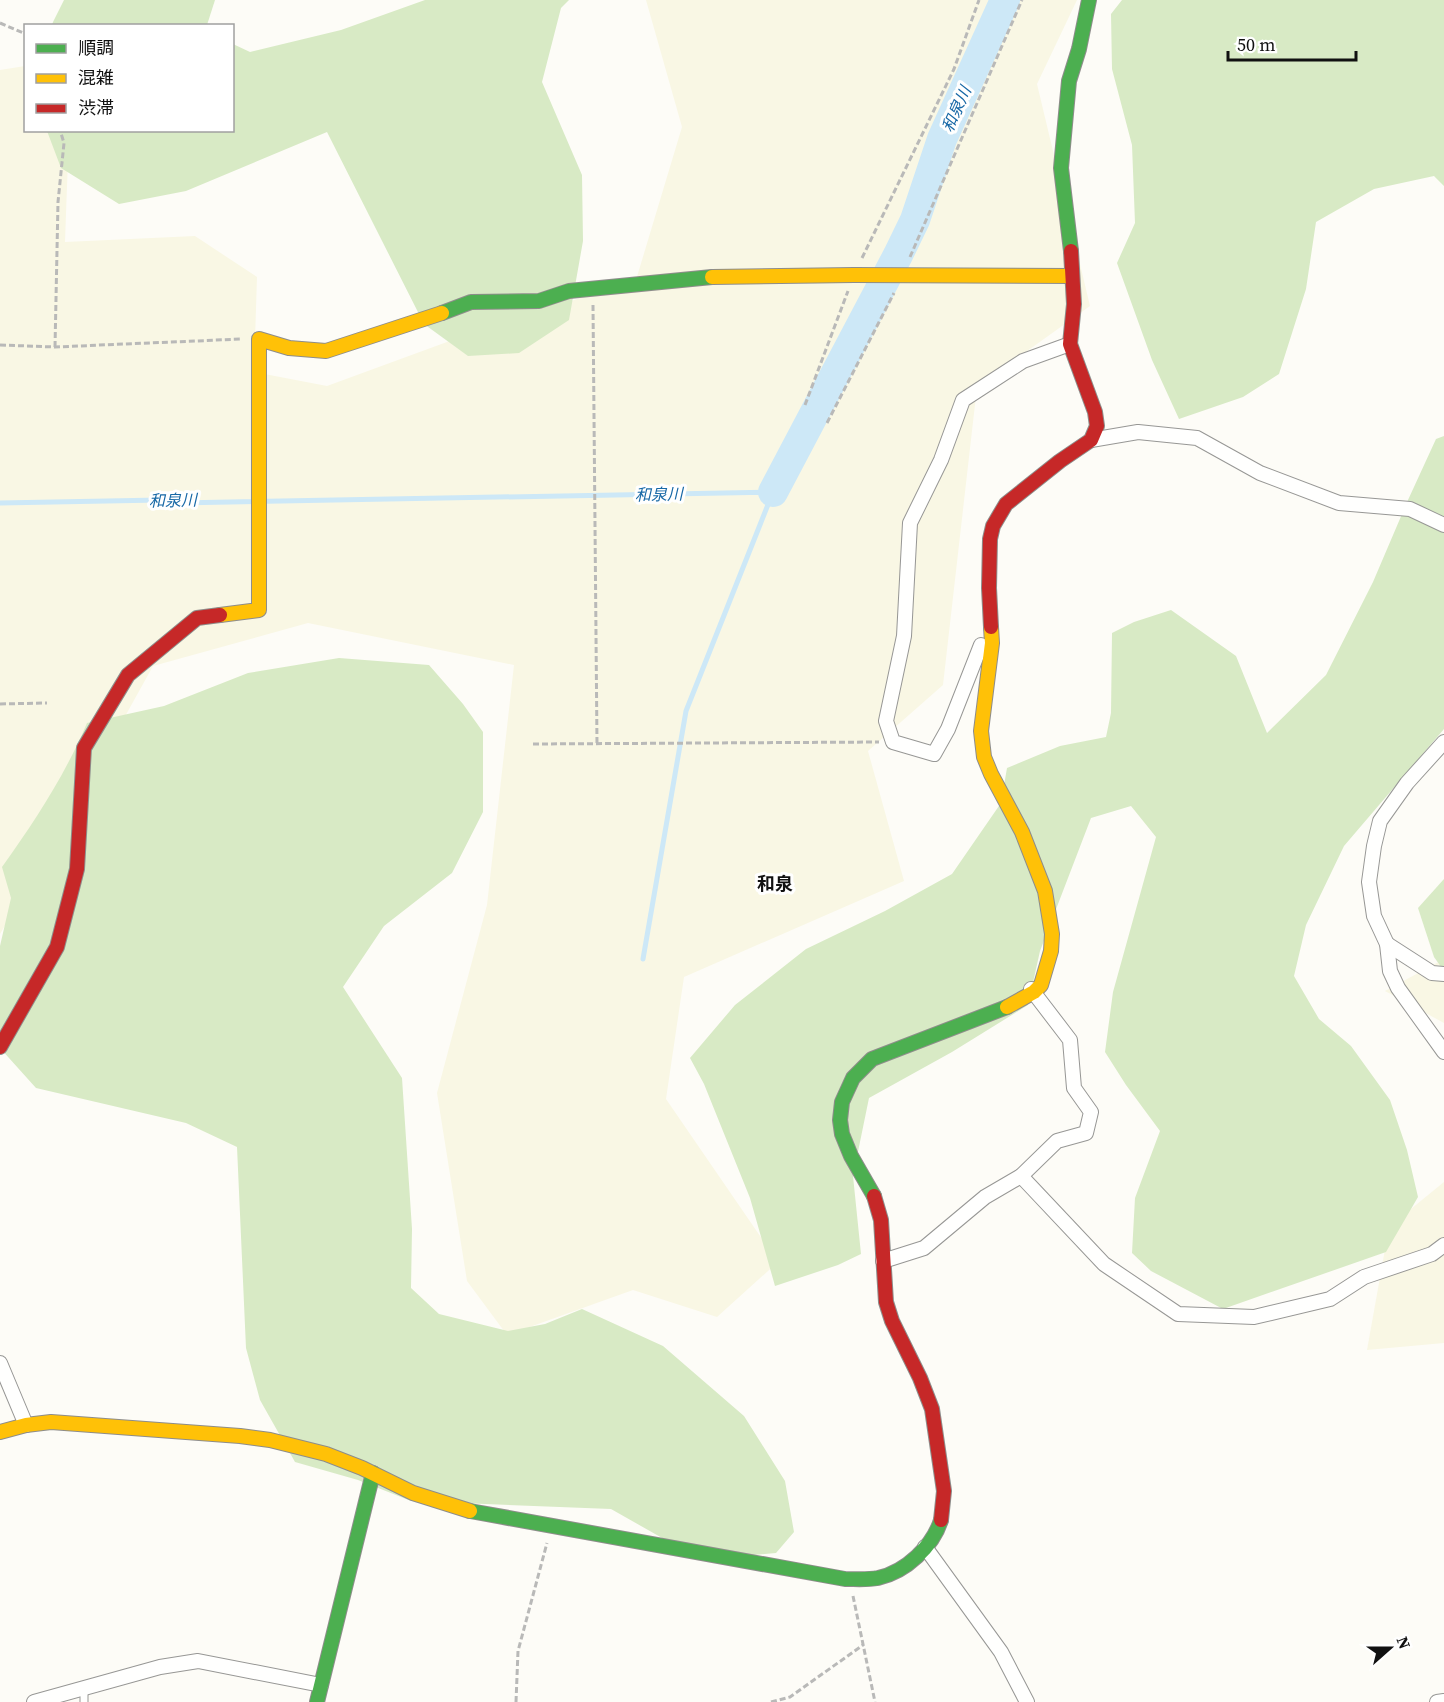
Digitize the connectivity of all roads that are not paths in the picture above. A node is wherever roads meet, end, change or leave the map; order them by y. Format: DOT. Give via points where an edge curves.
graph roads {
  1 [pos="1089,0"];
  2 [pos="1072,276"];
  3 [pos="1070,344"];
  4 [pos="1091,440"];
  5 [pos="1444,525"];
  6 [pos="981,645"];
  7 [pos="1444,742"];
  8 [pos="1387,944"];
  9 [pos="1444,974"];
  10 [pos="1032,990"];
  11 [pos="0,1047"];
  12 [pos="1444,1052"];
  13 [pos="1021,1176"];
  14 [pos="1444,1245"];
  15 [pos="883,1261"];
  16 [pos="0,1363"];
  17 [pos="26,1425"];
  18 [pos="0,1432"];
  19 [pos="373,1473"];
  20 [pos="925,1547"];
  21 [pos="321,1685"];
  22 [pos="84,1695"];
  23 [pos="1444,1701"];
  24 [pos="34,1702"];
  25 [pos="317,1702"];
  26 [pos="1027,1702"];
  27 [pos="1437,1702"];
  1 -- 2 [label="street" via="1069,81 1060,168"];
  2 -- 3 [label="street"];
  2 -- 11 [label="street" via="699,277 569,291 538,301 471,302 326,351 289,348 259,339 259,610 197,618 128,675 84,748 77,868 57,947"];
  3 -- 4 [label="street" via="1095,412 1097,426"];
  3 -- 6 [label="street" via="1023,360 963,400 941,460 910,523 904,636 886,721 893,742 934,754"];
  4 -- 5 [label="street" via="1138,432 1197,438 1260,473 1339,503 1410,509"];
  4 -- 10 [label="street" via="1006,504 990,539 992,643 981,731 984,757 1022,832 1047,900 1051,951 1041,985"];
  7 -- 8 [label="street" via="1380,821 1369,882 1374,916"];
  8 -- 9 [label="street" via="1432,973"];
  8 -- 12 [label="street" via="1390,970 1398,988"];
  10 -- 13 [label="street" via="1070,1040 1074,1088 1091,1112 1086,1133 1057,1141"];
  10 -- 15 [label="street" via="1013,1005 872,1059 852,1078 840,1109 842,1138 875,1195"];
  13 -- 14 [label="street" via="1104,1264 1178,1314 1254,1317 1330,1299 1364,1277 1432,1254"];
  13 -- 15 [label="street" via="985,1197 924,1248"];
  15 -- 20 [label="street" via="890,1315 931,1404 944,1491 940,1526"];
  16 -- 17 [label="street"];
  17 -- 18 [label="street"];
  17 -- 19 [label="street" via="51,1422 260,1438 326,1454"];
  19 -- 20 [label="street" via="413,1493 466,1510 850,1579 880,1578 900,1571"];
  19 -- 21 [label="street"];
  20 -- 26 [label="street" via="1001,1652"];
  21 -- 22 [label="street" via="198,1661 160,1667"];
  21 -- 25 [label="street"];
  22 -- 24 [label="street"];
  23 -- 27 [label="street"];
}
